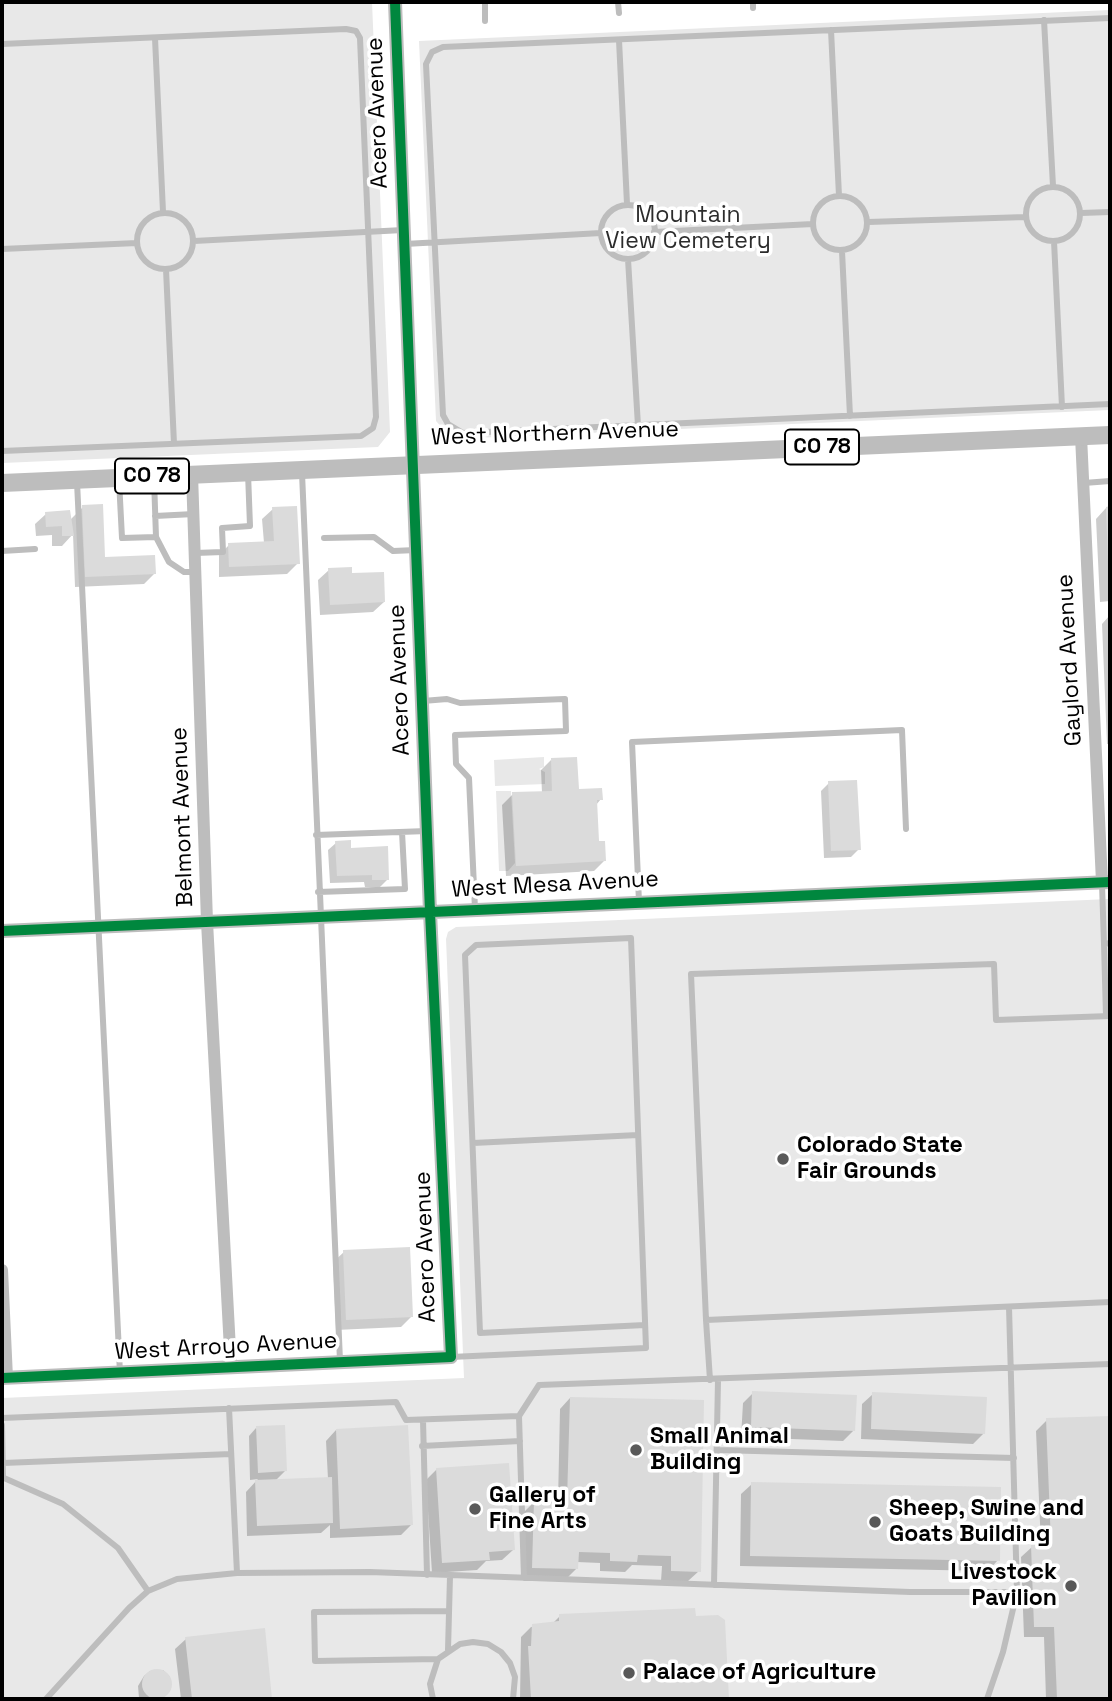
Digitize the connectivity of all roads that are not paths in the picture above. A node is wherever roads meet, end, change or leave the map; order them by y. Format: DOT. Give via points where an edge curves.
graph roads {
  1 [pos="395,2"];
  2 [pos="485,2"];
  3 [pos="618,2"];
  4 [pos="619,13"];
  5 [pos="1110,18"];
  6 [pos="1044,20"];
  7 [pos="485,21"];
  8 [pos="831,30"];
  9 [pos="155,38"];
  10 [pos="619,40"];
  11 [pos="2,44"];
  12 [pos="1052,186"];
  13 [pos="839,196"];
  14 [pos="626,204"];
  15 [pos="163,212"];
  16 [pos="1110,212"];
  17 [pos="1080,213"];
  18 [pos="1026,218"];
  19 [pos="868,222"];
  20 [pos="813,224"];
  21 [pos="369,232"];
  22 [pos="654,232"];
  23 [pos="601,233"];
  24 [pos="403,237"];
  25 [pos="194,241"];
  26 [pos="1054,241"];
  27 [pos="137,243"];
  28 [pos="434,243"];
  29 [pos="2,249"];
  30 [pos="842,251"];
  31 [pos="628,259"];
  32 [pos="166,269"];
  33 [pos="1110,404"];
  34 [pos="1062,407"];
  35 [pos="850,416"];
  36 [pos="638,426"];
  37 [pos="1110,435"];
  38 [pos="1082,436"];
  39 [pos="174,444"];
  40 [pos="2,451"];
  41 [pos="412,464"];
  42 [pos="302,469"];
  43 [pos="248,471"];
  44 [pos="192,474"];
  45 [pos="154,476"];
  46 [pos="118,478"];
  47 [pos="76,480"];
  48 [pos="1110,481"];
  49 [pos="2,483"];
  50 [pos="1083,483"];
  51 [pos="194,514"];
  52 [pos="155,516"];
  53 [pos="156,537"];
  54 [pos="324,538"];
  55 [pos="35,549"];
  56 [pos="416,550"];
  57 [pos="2,551"];
  58 [pos="195,553"];
  59 [pos="196,572"];
  60 [pos="423,701"];
  61 [pos="1104,821"];
  62 [pos="906,829"];
  63 [pos="427,831"];
  64 [pos="402,832"];
  65 [pos="316,835"];
  66 [pos="1106,882"];
  67 [pos="318,892"];
  68 [pos="639,902"];
  69 [pos="475,909"];
  70 [pos="430,912"];
  71 [pos="319,917"];
  72 [pos="207,922"];
  73 [pos="97,927"];
  74 [pos="2,932"];
  75 [pos="1107,944"];
  76 [pos="1108,1016"];
  77 [pos="638,1135"];
  78 [pos="473,1143"];
  79 [pos="2,1270"];
  80 [pos="1110,1302"];
  81 [pos="1009,1307"];
  82 [pos="706,1320"];
  83 [pos="645,1325"];
  84 [pos="451,1357"];
  85 [pos="340,1363"];
  86 [pos="1110,1364"];
  87 [pos="231,1368"];
  88 [pos="1012,1368"];
  89 [pos="120,1373"];
  90 [pos="4,1378"];
  91 [pos="710,1380"];
  92 [pos="718,1380"];
  93 [pos="229,1408"];
  94 [pos="519,1416"];
  95 [pos="2,1418"];
  96 [pos="423,1420"];
  97 [pos="2,1425"];
  98 [pos="520,1441"];
  99 [pos="422,1446"];
  100 [pos="718,1450"];
  101 [pos="231,1454"];
  102 [pos="1014,1458"];
  103 [pos="3,1463"];
  104 [pos="3,1478"];
  105 [pos="237,1573"];
  106 [pos="427,1575"];
  107 [pos="450,1576"];
  108 [pos="524,1578"];
  109 [pos="713,1585"];
  110 [pos="148,1591"];
  111 [pos="1017,1592"];
  112 [pos="449,1611"];
  113 [pos="448,1650"];
  114 [pos="438,1659"];
  115 [pos="46,1699"];
  116 [pos="433,1699"];
  117 [pos="513,1699"];
  118 [pos="987,1699"];
  1 -- 24 [label="street, Acero Avenue"];
  2 -- 7 [label="lane"];
  3 -- 4 [label="lane"];
  5 -- 6 [label="lane"];
  6 -- 8 [label="lane"];
  6 -- 12 [label="lane"];
  8 -- 10 [label="lane"];
  8 -- 13 [label="lane"];
  9 -- 11 [label="lane"];
  9 -- 15 [label="lane"];
  9 -- 21 [label="lane" via="356,31 360,38"];
  10 -- 14 [label="lane"];
  10 -- 28 [label="lane" via="443,47 432,52 426,64"];
  12 -- 17 [label="lane" via="1074,196"];
  12 -- 18 [label="lane" via="1034,194"];
  13 -- 19 [label="lane" via="858,202"];
  13 -- 20 [label="lane" via="819,207"];
  14 -- 22 [label="lane" via="647,213"];
  14 -- 23 [label="lane" via="606,216"];
  15 -- 25 [label="lane" via="187,222"];
  15 -- 27 [label="lane" via="142,223"];
  16 -- 17 [label="lane"];
  17 -- 26 [label="lane" via="1073,232"];
  18 -- 19 [label="lane"];
  18 -- 26 [label="lane" via="1035,234"];
  19 -- 30 [label="lane" via="863,239"];
  20 -- 22 [label="lane"];
  20 -- 30 [label="lane" via="822,244"];
  21 -- 24 [label="lane"];
  21 -- 25 [label="lane"];
  21 -- 39 [label="lane" via="373,428 361,436"];
  22 -- 31 [label="lane" via="646,251"];
  23 -- 28 [label="lane"];
  23 -- 31 [label="lane" via="607,249"];
  24 -- 28 [label="lane"];
  24 -- 41 [label="street, Acero Avenue"];
  25 -- 32 [label="lane" via="185,261"];
  26 -- 34 [label="lane"];
  27 -- 29 [label="lane"];
  27 -- 32 [label="lane" via="147,262"];
  28 -- 36 [label="lane" via="443,415 448,424 463,433"];
  30 -- 35 [label="lane"];
  31 -- 36 [label="lane"];
  32 -- 39 [label="lane"];
  33 -- 34 [label="lane"];
  34 -- 35 [label="lane"];
  35 -- 36 [label="lane"];
  37 -- 38 [label="main road, West Northern Avenue / CO 78"];
  38 -- 41 [label="main road, West Northern Avenue / CO 78"];
  38 -- 50 [label="street, Gaylord Avenue"];
  39 -- 40 [label="lane"];
  41 -- 42 [label="main road, West Northern Avenue / CO 78"];
  41 -- 56 [label="street, Acero Avenue"];
  42 -- 43 [label="main road, West Northern Avenue / CO 78"];
  42 -- 65 [label="lane"];
  43 -- 44 [label="main road, West Northern Avenue / CO 78"];
  43 -- 58 [label="lane" via="250,526 222,528 223,552"];
  44 -- 45 [label="main road, West Northern Avenue / CO 78"];
  44 -- 51 [label="street, Belmont Avenue"];
  45 -- 46 [label="main road, West Northern Avenue / CO 78"];
  45 -- 52 [label="lane"];
  46 -- 47 [label="main road, West Northern Avenue / CO 78"];
  46 -- 53 [label="lane" via="122,538"];
  47 -- 49 [label="main road, West Northern Avenue / CO 78"];
  47 -- 73 [label="lane"];
  48 -- 50 [label="lane"];
  50 -- 61 [label="street, Gaylord Avenue"];
  51 -- 52 [label="lane"];
  51 -- 58 [label="street, Belmont Avenue"];
  52 -- 53 [label="lane"];
  53 -- 59 [label="lane" via="169,562 184,572"];
  54 -- 56 [label="lane" via="374,537 393,551"];
  55 -- 57 [label="lane"];
  56 -- 60 [label="street, Acero Avenue"];
  58 -- 59 [label="street, Belmont Avenue"];
  59 -- 72 [label="street, Belmont Avenue"];
  60 -- 63 [label="street, Acero Avenue"];
  60 -- 69 [label="lane" via="565,699 566,730 455,735 456,764 469,778"];
  61 -- 66 [label="street, Gaylord Avenue"];
  62 -- 68 [label="lane" via="902,730 632,741"];
  63 -- 64 [label="lane"];
  63 -- 70 [label="street, Acero Avenue"];
  64 -- 65 [label="lane"];
  64 -- 67 [label="lane" via="405,889"];
  65 -- 67 [label="lane"];
  66 -- 68 [label="street, West Mesa Avenue"];
  66 -- 75 [label="lane"];
  67 -- 71 [label="lane"];
  68 -- 69 [label="street, West Mesa Avenue"];
  69 -- 70 [label="street, West Mesa Avenue"];
  70 -- 71 [label="street, West Mesa Avenue"];
  70 -- 84 [label="street, Acero Avenue"];
  71 -- 72 [label="street, West Mesa Avenue"];
  71 -- 85 [label="lane"];
  72 -- 73 [label="street, West Mesa Avenue"];
  72 -- 87 [label="street, Belmont Avenue"];
  73 -- 74 [label="street, West Mesa Avenue"];
  73 -- 89 [label="lane"];
  75 -- 76 [label="lane"];
  76 -- 82 [label="lane" via="996,1020 994,964 691,974"];
  77 -- 78 [label="lane"];
  77 -- 78 [label="lane" via="631,938 476,945 465,955"];
  77 -- 83 [label="lane"];
  78 -- 83 [label="lane" via="480,1333"];
  79 -- 90 [label="street"];
  80 -- 81 [label="lane"];
  81 -- 82 [label="lane"];
  81 -- 88 [label="lane"];
  82 -- 91 [label="lane"];
  83 -- 84 [label="lane" via="646,1348"];
  84 -- 85 [label="street, West Arroyo Avenue"];
  85 -- 87 [label="street, West Arroyo Avenue"];
  86 -- 88 [label="lane"];
  87 -- 89 [label="street, West Arroyo Avenue"];
  88 -- 92 [label="lane"];
  88 -- 102 [label="lane"];
  89 -- 90 [label="street, West Arroyo Avenue"];
  91 -- 92 [label="lane"];
  91 -- 94 [label="lane" via="539,1385"];
  92 -- 100 [label="lane"];
  93 -- 95 [label="lane"];
  93 -- 96 [label="lane" via="396,1402 406,1420"];
  93 -- 101 [label="lane"];
  94 -- 96 [label="lane"];
  94 -- 98 [label="lane"];
  96 -- 99 [label="lane"];
  97 -- 103 [label="lane"];
  98 -- 99 [label="lane"];
  98 -- 108 [label="lane"];
  99 -- 106 [label="lane"];
  100 -- 102 [label="lane"];
  100 -- 109 [label="lane"];
  101 -- 103 [label="lane"];
  101 -- 105 [label="lane"];
  102 -- 111 [label="lane"];
  103 -- 104 [label="lane"];
  104 -- 110 [label="lane" via="63,1504 118,1548"];
  105 -- 106 [label="lane"];
  105 -- 110 [label="lane" via="177,1579"];
  106 -- 107 [label="lane"];
  107 -- 108 [label="lane"];
  107 -- 112 [label="lane"];
  108 -- 109 [label="lane"];
  109 -- 111 [label="lane"];
  110 -- 115 [label="lane"];
  111 -- 118 [label="lane"];
  112 -- 113 [label="lane"];
  112 -- 114 [label="lane" via="314,1612 315,1661"];
  113 -- 114 [label="lane"];
  113 -- 117 [label="lane" via="473,1642 501,1652 515,1677"];
  114 -- 116 [label="lane" via="430,1684"];
}
